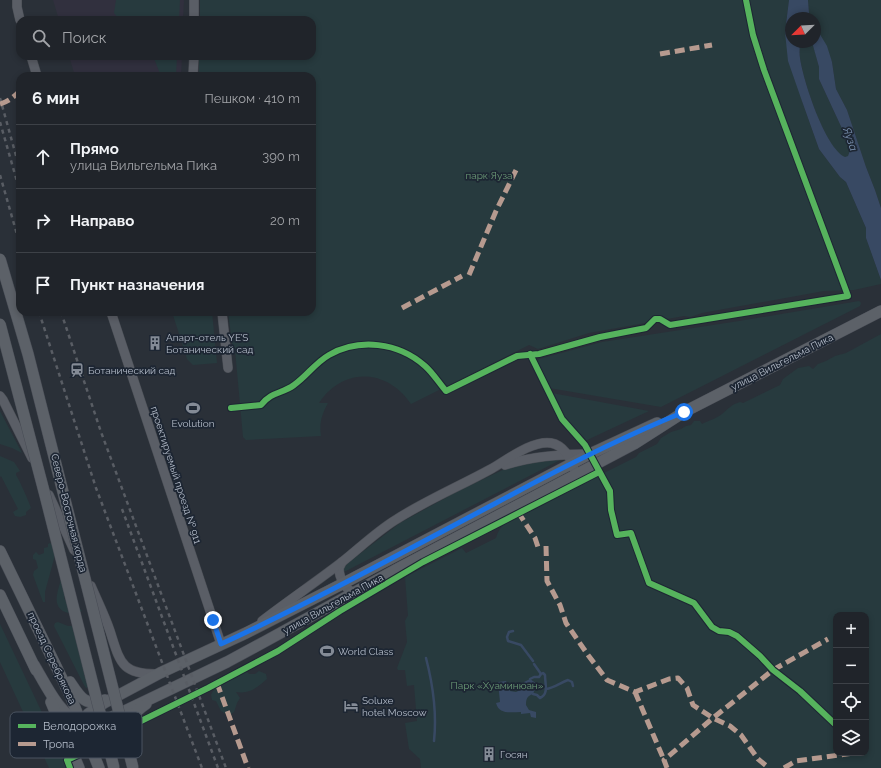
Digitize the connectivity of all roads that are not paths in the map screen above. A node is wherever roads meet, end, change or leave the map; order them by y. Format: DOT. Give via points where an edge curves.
graph roads {
  1 [pos="17,0"];
  2 [pos="194,0"];
  3 [pos="19,16"];
  4 [pos="194,16"];
  5 [pos="32,60"];
  6 [pos="194,60"];
  7 [pos="36,72"];
  8 [pos="194,72"];
  9 [pos="0,259"];
  10 [pos="881,312"];
  11 [pos="16,314"];
  12 [pos="17,316"];
  13 [pos="112,316"];
  14 [pos="222,316"];
  15 [pos="0,324"];
  16 [pos="228,368"];
  17 [pos="0,396"];
  18 [pos="684,412"];
  19 [pos="570,458"];
  20 [pos="491,470"];
  21 [pos="570,477"];
  22 [pos="0,551"];
  23 [pos="342,562"];
  24 [pos="344,583"];
  25 [pos="356,592"];
  26 [pos="0,595"];
  27 [pos="246,633"];
  28 [pos="221,644"];
  29 [pos="54,661"];
  30 [pos="34,665"];
  31 [pos="160,674"];
  32 [pos="161,693"];
  33 [pos="117,696"];
  34 [pos="54,712"];
  35 [pos="64,712"];
  36 [pos="77,712"];
  37 [pos="91,712"];
  38 [pos="100,712"];
  39 [pos="119,712"];
  40 [pos="122,712"];
  41 [pos="137,712"];
  42 [pos="95,758"];
  43 [pos="111,758"];
  44 [pos="126,758"];
  45 [pos="130,758"];
  46 [pos="99,768"];
  47 [pos="114,768"];
  48 [pos="129,768"];
  49 [pos="133,768"];
  1 -- 3 [label="street"];
  2 -- 4 [label="street"];
  5 -- 7 [label="street"];
  6 -- 8 [label="street"];
  9 -- 11 [label="main road, Северо-Восточная хорда, bridge"];
  10 -- 18 [label="main road, улица Вильгельма Пика"];
  12 -- 39 [label="main road, Северо-Восточная хорда, bridge"];
  13 -- 28 [label="street, проектируемый проезд № 911"];
  14 -- 16 [label="street"];
  15 -- 38 [label="main road, Северо-Восточная хорда, bridge"];
  17 -- 31 [label="street" via="92,588 120,660 135,672"];
  18 -- 19 [label="main road, улица Вильгельма Пика" via="590,454"];
  18 -- 21 [label="main road, улица Вильгельма Пика" via="634,444"];
  19 -- 20 [label="street" via="532,458"];
  19 -- 20 [label="street" via="560,447 552,443 542,443 531,446"];
  19 -- 21 [label="street" via="574,468"];
  19 -- 24 [label="main road, улица Вильгельма Пика"];
  20 -- 23 [label="street" via="398,518"];
  21 -- 25 [label="main road, улица Вильгельма Пика"];
  22 -- 29 [label="main road, проезд Серебрякова"];
  23 -- 24 [label="street" via="339,572"];
  23 -- 27 [label="street"];
  24 -- 25 [label="street" via="350,592"];
  24 -- 27 [label="main road, улица Вильгельма Пика"];
  25 -- 32 [label="main road, улица Вильгельма Пика" via="234,658"];
  26 -- 30 [label="main road, проезд Серебрякова"];
  27 -- 28 [label="main road, улица Вильгельма Пика"];
  28 -- 31 [label="main road, улица Вильгельма Пика"];
  29 -- 33 [label="main road" via="81,698 88,702"];
  29 -- 36 [label="main road, проезд Серебрякова"];
  30 -- 34 [label="main road, проезд Серебрякова"];
  30 -- 35 [label="main road"];
  31 -- 33 [label="main road, улица Вильгельма Пика"];
  32 -- 40 [label="main road, улица Вильгельма Пика"];
  32 -- 41 [label="main road"];
  33 -- 37 [label="main road, улица Вильгельма Пика"];
  42 -- 46 [label="main road, проезд Серебрякова"];
  43 -- 47 [label="main road, Северо-Восточная хорда, bridge"];
  44 -- 48 [label="main road"];
  45 -- 49 [label="main road, Северо-Восточная хорда, bridge"];
}
